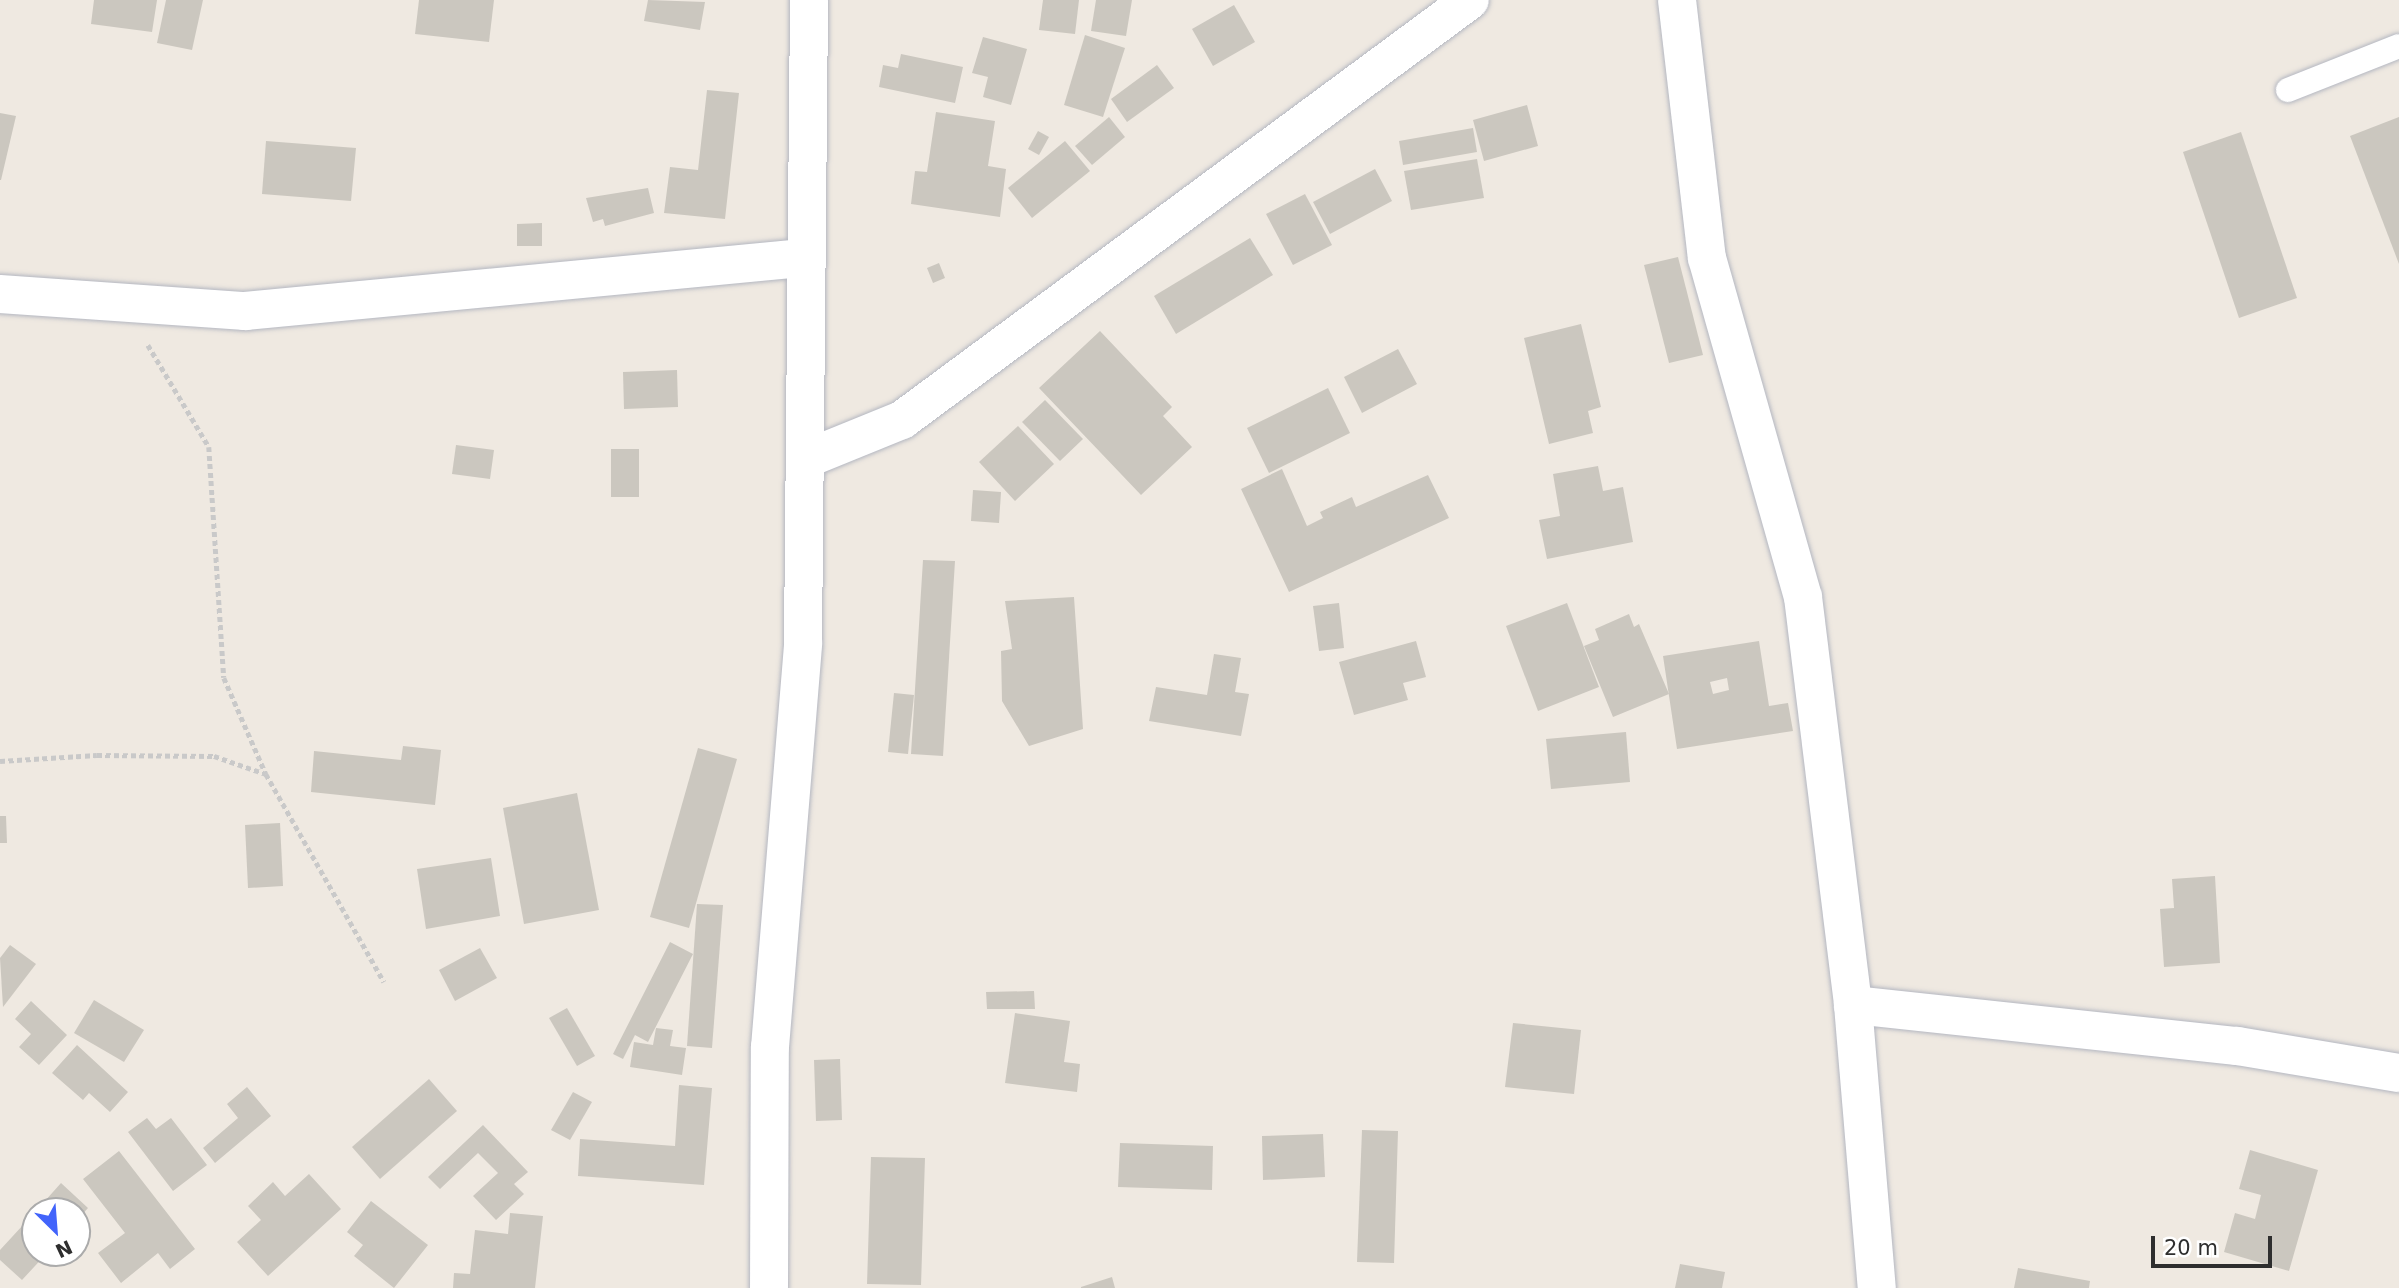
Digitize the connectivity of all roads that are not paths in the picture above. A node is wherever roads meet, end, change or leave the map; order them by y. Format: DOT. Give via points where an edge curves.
graph roads {
  1 [pos="809,0"];
  2 [pos="1470,0"];
  3 [pos="1677,0"];
  4 [pos="2399,46"];
  5 [pos="2288,90"];
  6 [pos="803,258"];
  7 [pos="0,294"];
  8 [pos="806,459"];
  9 [pos="1853,1005"];
  10 [pos="2399,1073"];
  11 [pos="769,1288"];
  12 [pos="1877,1288"];
  1 -- 6 [label="street"];
  2 -- 8 [label="street" via="902,420"];
  3 -- 9 [label="street" via="1707,258 1803,597"];
  4 -- 5 [label="lane"];
  6 -- 7 [label="street" via="245,311"];
  6 -- 8 [label="street"];
  8 -- 11 [label="street" via="803,642 770,1047"];
  9 -- 10 [label="street" via="2237,1046"];
  9 -- 12 [label="street"];
}
